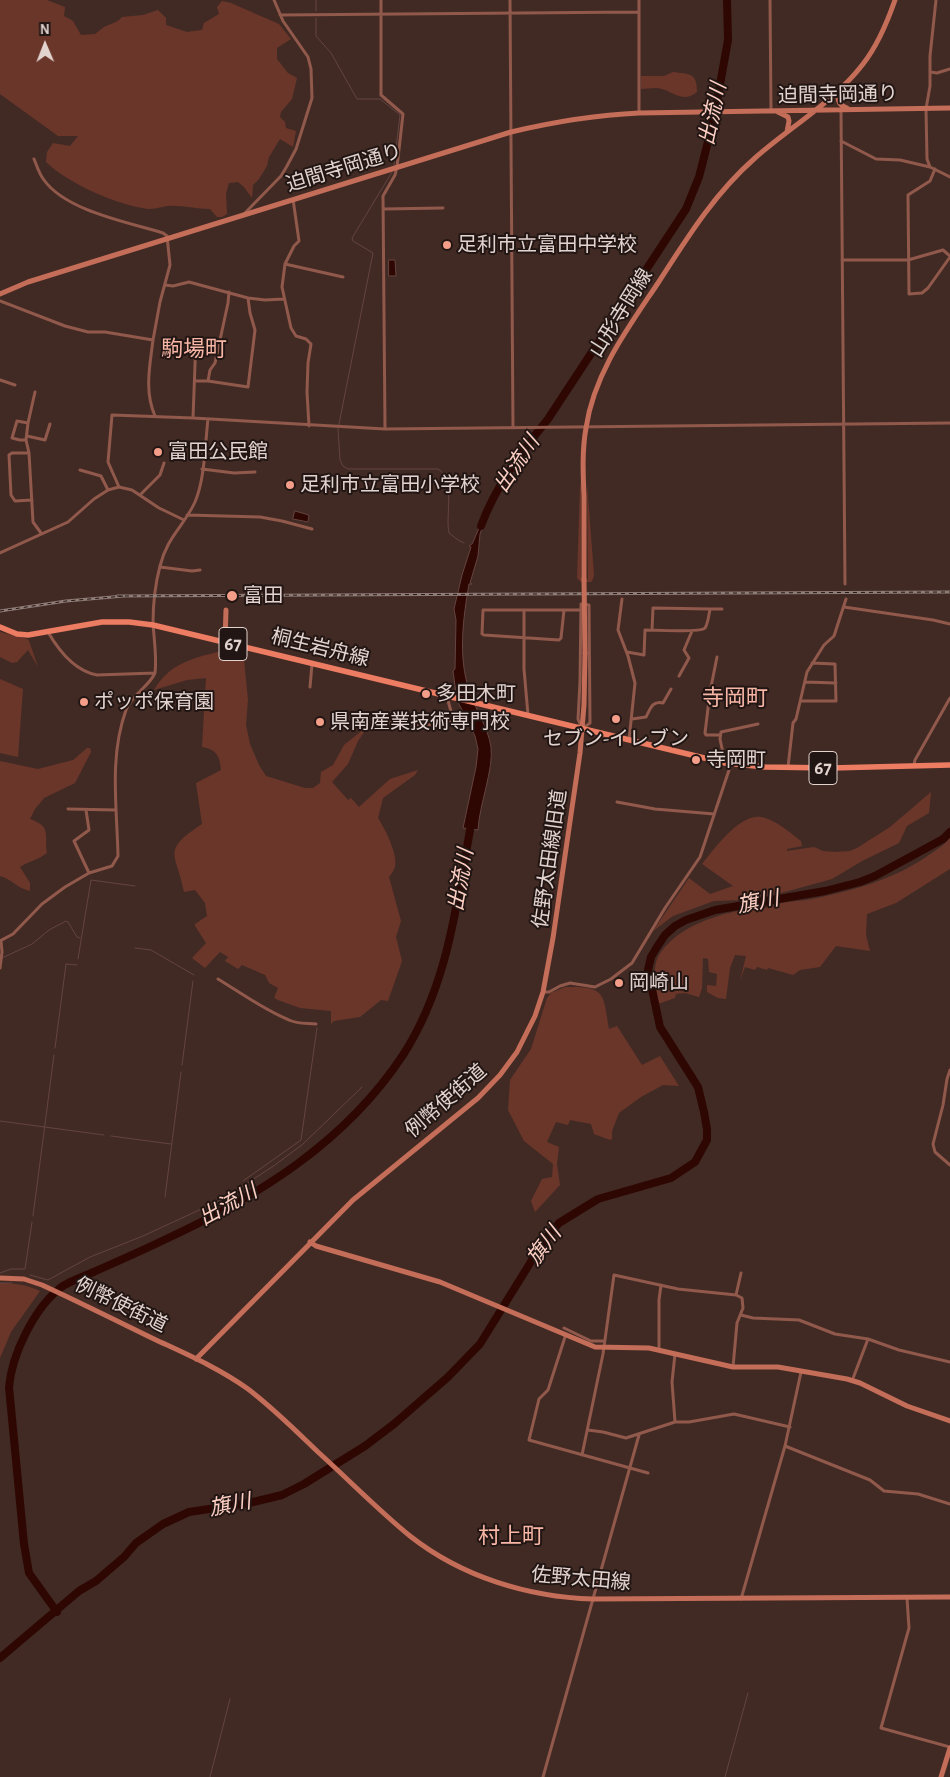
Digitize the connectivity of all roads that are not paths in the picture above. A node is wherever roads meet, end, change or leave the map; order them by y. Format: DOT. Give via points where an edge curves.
graph roads {
  1 [pos="274,0"];
  2 [pos="381,0"];
  3 [pos="510,0"];
  4 [pos="639,0"];
  5 [pos="770,0"];
  6 [pos="895,0"];
  7 [pos="936,0"];
  8 [pos="639,12"];
  9 [pos="280,14"];
  10 [pos="510,14"];
  11 [pos="381,15"];
  12 [pos="950,69"];
  13 [pos="930,72"];
  14 [pos="840,89"];
  15 [pos="926,108"];
  16 [pos="950,108"];
  17 [pos="841,109"];
  18 [pos="854,109"];
  19 [pos="773,110"];
  20 [pos="815,110"];
  21 [pos="639,113"];
  22 [pos="511,132"];
  23 [pos="787,132"];
  24 [pos="841,141"];
  25 [pos="34,159"];
  26 [pos="397,167"];
  27 [pos="930,167"];
  28 [pos="936,169"];
  29 [pos="950,177"];
  30 [pos="293,199"];
  31 [pos="443,208"];
  32 [pos="383,209"];
  33 [pos="243,215"];
  34 [pos="167,238"];
  35 [pos="950,257"];
  36 [pos="842,260"];
  37 [pos="908,260"];
  38 [pos="285,264"];
  39 [pos="343,277"];
  40 [pos="165,285"];
  41 [pos="229,292"];
  42 [pos="0,294"];
  43 [pos="248,298"];
  44 [pos="284,299"];
  45 [pos="0,301"];
  46 [pos="196,338"];
  47 [pos="153,340"];
  48 [pos="0,380"];
  49 [pos="195,381"];
  50 [pos="208,381"];
  51 [pos="15,385"];
  52 [pos="35,392"];
  53 [pos="154,416"];
  54 [pos="193,418"];
  55 [pos="208,419"];
  56 [pos="28,423"];
  57 [pos="50,424"];
  58 [pos="844,424"];
  59 [pos="950,424"];
  60 [pos="309,426"];
  61 [pos="586,427"];
  62 [pos="513,428"];
  63 [pos="385,429"];
  64 [pos="26,438"];
  65 [pos="29,452"];
  66 [pos="164,463"];
  67 [pos="202,469"];
  68 [pos="80,470"];
  69 [pos="255,472"];
  70 [pos="119,487"];
  71 [pos="108,490"];
  72 [pos="140,495"];
  73 [pos="32,500"];
  74 [pos="187,515"];
  75 [pos="184,520"];
  76 [pos="312,529"];
  77 [pos="41,533"];
  78 [pos="0,553"];
  79 [pos="160,567"];
  80 [pos="200,570"];
  81 [pos="846,584"];
  82 [pos="622,599"];
  83 [pos="846,599"];
  84 [pos="844,608"];
  85 [pos="710,609"];
  86 [pos="722,609"];
  87 [pos="226,610"];
  88 [pos="524,610"];
  89 [pos="564,610"];
  90 [pos="580,610"];
  91 [pos="950,624"];
  92 [pos="153,625"];
  93 [pos="0,627"];
  94 [pos="652,630"];
  95 [pos="692,631"];
  96 [pos="48,632"];
  97 [pos="524,638"];
  98 [pos="225,642"];
  99 [pos="627,652"];
  100 [pos="717,657"];
  101 [pos="812,663"];
  102 [pos="312,664"];
  103 [pos="155,673"];
  104 [pos="679,676"];
  105 [pos="805,682"];
  106 [pos="836,682"];
  107 [pos="310,687"];
  108 [pos="671,689"];
  109 [pos="447,696"];
  110 [pos="950,698"];
  111 [pos="801,701"];
  112 [pos="528,716"];
  113 [pos="632,719"];
  114 [pos="384,722"];
  115 [pos="758,724"];
  116 [pos="582,729"];
  117 [pos="720,735"];
  118 [pos="629,740"];
  119 [pos="728,764"];
  120 [pos="950,765"];
  121 [pos="914,766"];
  122 [pos="788,767"];
  123 [pos="616,802"];
  124 [pos="68,809"];
  125 [pos="86,810"];
  126 [pos="116,810"];
  127 [pos="714,814"];
  128 [pos="89,873"];
  129 [pos="0,941"];
  130 [pos="0,968"];
  131 [pos="218,979"];
  132 [pos="543,992"];
  133 [pos="316,1024"];
  134 [pos="950,1070"];
  135 [pos="950,1165"];
  136 [pos="310,1242"];
  137 [pos="741,1273"];
  138 [pos="0,1278"];
  139 [pos="661,1285"];
  140 [pos="736,1295"];
  141 [pos="741,1315"];
  142 [pos="566,1330"];
  143 [pos="564,1338"];
  144 [pos="868,1339"];
  145 [pos="604,1341"];
  146 [pos="604,1348"];
  147 [pos="659,1350"];
  148 [pos="675,1354"];
  149 [pos="196,1359"];
  150 [pos="950,1362"];
  151 [pos="733,1367"];
  152 [pos="801,1372"];
  153 [pos="852,1380"];
  154 [pos="950,1421"];
  155 [pos="675,1422"];
  156 [pos="790,1427"];
  157 [pos="588,1430"];
  158 [pos="640,1435"];
  159 [pos="785,1446"];
  160 [pos="582,1455"];
  161 [pos="630,1468"];
  162 [pos="648,1473"];
  163 [pos="950,1504"];
  164 [pos="907,1597"];
  165 [pos="950,1597"];
  166 [pos="594,1599"];
  167 [pos="741,1599"];
  168 [pos="950,1748"];
  169 [pos="543,1777"];
  170 [pos="941,1777"];
  1 -- 9 [label="street"];
  2 -- 11 [label="street"];
  3 -- 10 [label="street"];
  4 -- 8 [label="street"];
  5 -- 19 [label="street"];
  6 -- 14 [label="street, 山形寺岡線" via="875,46"];
  7 -- 13 [label="street"];
  8 -- 10 [label="street"];
  8 -- 21 [label="street"];
  9 -- 11 [label="street"];
  9 -- 33 [label="street" via="308,57 312,98 296,150 287,166"];
  10 -- 11 [label="street"];
  10 -- 22 [label="street"];
  11 -- 26 [label="street" via="381,96 403,114"];
  12 -- 13 [label="street"];
  13 -- 15 [label="street"];
  14 -- 18 [label="street" via="837,95 840,104"];
  14 -- 20 [label="street, 山形寺岡線"];
  15 -- 16 [label="street, 迫間寺岡通り"];
  15 -- 18 [label="street, 迫間寺岡通り"];
  15 -- 27 [label="street"];
  17 -- 18 [label="street, 迫間寺岡通り"];
  17 -- 20 [label="street, 迫間寺岡通り"];
  17 -- 24 [label="street"];
  19 -- 20 [label="street, 迫間寺岡通り"];
  19 -- 21 [label="street, 迫間寺岡通り"];
  19 -- 23 [label="street" via="788,117"];
  20 -- 23 [label="street, 山形寺岡線"];
  21 -- 22 [label="street, 迫間寺岡通り" via="568,120"];
  22 -- 26 [label="street, 迫間寺岡通り"];
  22 -- 62 [label="street"];
  23 -- 61 [label="street, 山形寺岡線" via="728,184 688,236 607,363"];
  24 -- 27 [label="street" via="876,159 900,160"];
  24 -- 36 [label="street"];
  25 -- 34 [label="street" via="44,181 64,197 88,210 163,233"];
  26 -- 30 [label="street, 迫間寺岡通り"];
  26 -- 32 [label="street" via="384,193"];
  27 -- 28 [label="street"];
  28 -- 29 [label="street"];
  28 -- 37 [label="street" via="930,181 908,195"];
  30 -- 33 [label="street, 迫間寺岡通り"];
  30 -- 38 [label="street" via="299,241"];
  31 -- 32 [label="street"];
  32 -- 63 [label="street"];
  33 -- 34 [label="street, 迫間寺岡通り"];
  34 -- 40 [label="street" via="170,265"];
  34 -- 42 [label="street, 迫間寺岡通り"];
  35 -- 37 [label="street" via="941,250"];
  35 -- 37 [label="street" via="928,288 915,294 909,294"];
  36 -- 37 [label="street"];
  36 -- 58 [label="street"];
  38 -- 39 [label="street"];
  38 -- 44 [label="street" via="282,278"];
  40 -- 41 [label="street" via="189,282"];
  40 -- 47 [label="street"];
  41 -- 43 [label="street"];
  41 -- 50 [label="street" via="215,363"];
  43 -- 44 [label="street"];
  43 -- 50 [label="street" via="255,330 248,387"];
  44 -- 60 [label="street" via="291,328 296,336 311,344 307,392"];
  45 -- 47 [label="street" via="88,332"];
  46 -- 49 [label="street"];
  47 -- 53 [label="street" via="148,382"];
  48 -- 51 [label="street"];
  49 -- 50 [label="street"];
  49 -- 54 [label="street"];
  52 -- 56 [label="street"];
  53 -- 54 [label="street"];
  53 -- 70 [label="street" via="112,415 108,462"];
  54 -- 55 [label="street"];
  55 -- 60 [label="street"];
  55 -- 67 [label="street"];
  56 -- 64 [label="street"];
  56 -- 64 [label="street" via="18,421 12,438"];
  57 -- 64 [label="street" via="45,440"];
  58 -- 59 [label="street"];
  58 -- 61 [label="street"];
  58 -- 81 [label="street"];
  60 -- 63 [label="street"];
  61 -- 62 [label="street"];
  61 -- 116 [label="street, 山形寺岡線, bridge" via="583,461 585,653"];
  62 -- 63 [label="street"];
  64 -- 65 [label="street"];
  65 -- 73 [label="street"];
  65 -- 73 [label="street" via="12,453 10,456 11,496 15,501"];
  66 -- 72 [label="street" via="160,475"];
  67 -- 69 [label="street"];
  67 -- 74 [label="street" via="196,499"];
  68 -- 71 [label="street" via="101,476"];
  70 -- 71 [label="street"];
  70 -- 72 [label="street"];
  71 -- 77 [label="street" via="68,522"];
  72 -- 75 [label="street"];
  73 -- 77 [label="street" via="33,522"];
  74 -- 75 [label="street"];
  74 -- 76 [label="street" via="260,517"];
  75 -- 79 [label="street" via="172,537"];
  77 -- 78 [label="street"];
  79 -- 80 [label="street"];
  79 -- 92 [label="street" via="154,595"];
  82 -- 99 [label="street" via="618,630"];
  83 -- 84 [label="street"];
  84 -- 91 [label="street"];
  84 -- 101 [label="street" via="834,636"];
  85 -- 86 [label="street"];
  85 -- 94 [label="street" via="653,608"];
  85 -- 95 [label="street" via="704,629"];
  87 -- 98 [label="street"];
  88 -- 89 [label="street"];
  88 -- 97 [label="street"];
  88 -- 97 [label="street" via="483,610 482,633"];
  89 -- 90 [label="street"];
  89 -- 97 [label="street" via="561,639"];
  90 -- 116 [label="street" via="578,719"];
  90 -- 116 [label="street" via="581,604 589,604 590,722"];
  92 -- 96 [label="main road, 桐生岩舟線 / 67" via="102,622"];
  92 -- 98 [label="main road, 桐生岩舟線 / 67"];
  92 -- 103 [label="street"];
  93 -- 96 [label="main road, 桐生岩舟線 / 67" via="21,634"];
  94 -- 95 [label="street"];
  94 -- 99 [label="street" via="645,630 644,654"];
  95 -- 104 [label="street" via="684,650 689,658"];
  96 -- 103 [label="street" via="78,668 89,674"];
  97 -- 112 [label="street"];
  98 -- 102 [label="main road, 桐生岩舟線 / 67"];
  99 -- 113 [label="street" via="635,683"];
  100 -- 117 [label="street" via="705,733"];
  101 -- 105 [label="street"];
  101 -- 106 [label="street" via="835,664"];
  102 -- 107 [label="street"];
  102 -- 109 [label="main road, 桐生岩舟線 / 67"];
  103 -- 126 [label="street" via="127,709 116,753"];
  105 -- 106 [label="street"];
  105 -- 111 [label="street"];
  106 -- 111 [label="street" via="836,701"];
  108 -- 113 [label="street" via="663,703 652,705 646,717"];
  109 -- 112 [label="main road, 桐生岩舟線 / 67"];
  109 -- 114 [label="street" via="451,721 419,726"];
  110 -- 121 [label="street"];
  111 -- 122 [label="street" via="793,723"];
  112 -- 116 [label="main road, 67"];
  113 -- 118 [label="street"];
  115 -- 117 [label="street"];
  116 -- 118 [label="main road, 67"];
  116 -- 132 [label="street, 佐野太田線旧道"];
  117 -- 119 [label="street"];
  118 -- 119 [label="main road, 67"];
  119 -- 122 [label="main road, 67"];
  119 -- 127 [label="street"];
  120 -- 121 [label="main road, 67"];
  121 -- 122 [label="main road, 67"];
  123 -- 127 [label="street"];
  124 -- 125 [label="street"];
  125 -- 126 [label="street"];
  125 -- 128 [label="street" via="89,830 74,841"];
  126 -- 128 [label="street" via="116,861 112,866"];
  127 -- 132 [label="street" via="700,857 628,967 595,986 570,983"];
  128 -- 129 [label="street" via="42,904 13,934"];
  129 -- 130 [label="street"];
  131 -- 133 [label="street" via="288,1020"];
  132 -- 136 [label="street, 例幣使街道" via="517,1052 488,1089 353,1200"];
  134 -- 135 [label="street" via="933,1144 935,1152"];
  136 -- 146 [label="street" via="422,1276"];
  136 -- 149 [label="street, 例幣使街道"];
  137 -- 140 [label="street"];
  138 -- 149 [label="street, 例幣使街道" via="24,1279 50,1288"];
  139 -- 140 [label="street" via="693,1292"];
  139 -- 145 [label="street" via="614,1275"];
  139 -- 147 [label="street"];
  140 -- 141 [label="street" via="743,1300"];
  141 -- 144 [label="street" via="799,1320 840,1335"];
  141 -- 151 [label="street"];
  142 -- 145 [label="street" via="590,1341"];
  143 -- 160 [label="street" via="548,1390 539,1399 529,1440"];
  144 -- 150 [label="street"];
  144 -- 153 [label="street"];
  145 -- 146 [label="street"];
  146 -- 147 [label="street"];
  146 -- 157 [label="street"];
  147 -- 148 [label="street"];
  148 -- 151 [label="street"];
  148 -- 155 [label="street" via="672,1382"];
  149 -- 166 [label="street, 佐野太田線" via="247,1388 411,1537 438,1555 502,1584 564,1597"];
  151 -- 152 [label="street" via="771,1367"];
  152 -- 153 [label="street"];
  152 -- 156 [label="street"];
  153 -- 154 [label="street" via="907,1406"];
  155 -- 156 [label="street" via="734,1414"];
  155 -- 158 [label="street"];
  156 -- 159 [label="street"];
  157 -- 158 [label="street" via="626,1438"];
  157 -- 160 [label="street"];
  158 -- 161 [label="street"];
  159 -- 163 [label="street" via="862,1477 884,1491 918,1494"];
  159 -- 167 [label="street"];
  160 -- 161 [label="street"];
  161 -- 162 [label="street"];
  161 -- 166 [label="street"];
  164 -- 165 [label="street, 佐野太田線"];
  164 -- 167 [label="street, 佐野太田線"];
  164 -- 168 [label="street" via="909,1628 881,1728"];
  166 -- 167 [label="street, 佐野太田線"];
  166 -- 169 [label="street"];
  168 -- 170 [label="street"];
}
